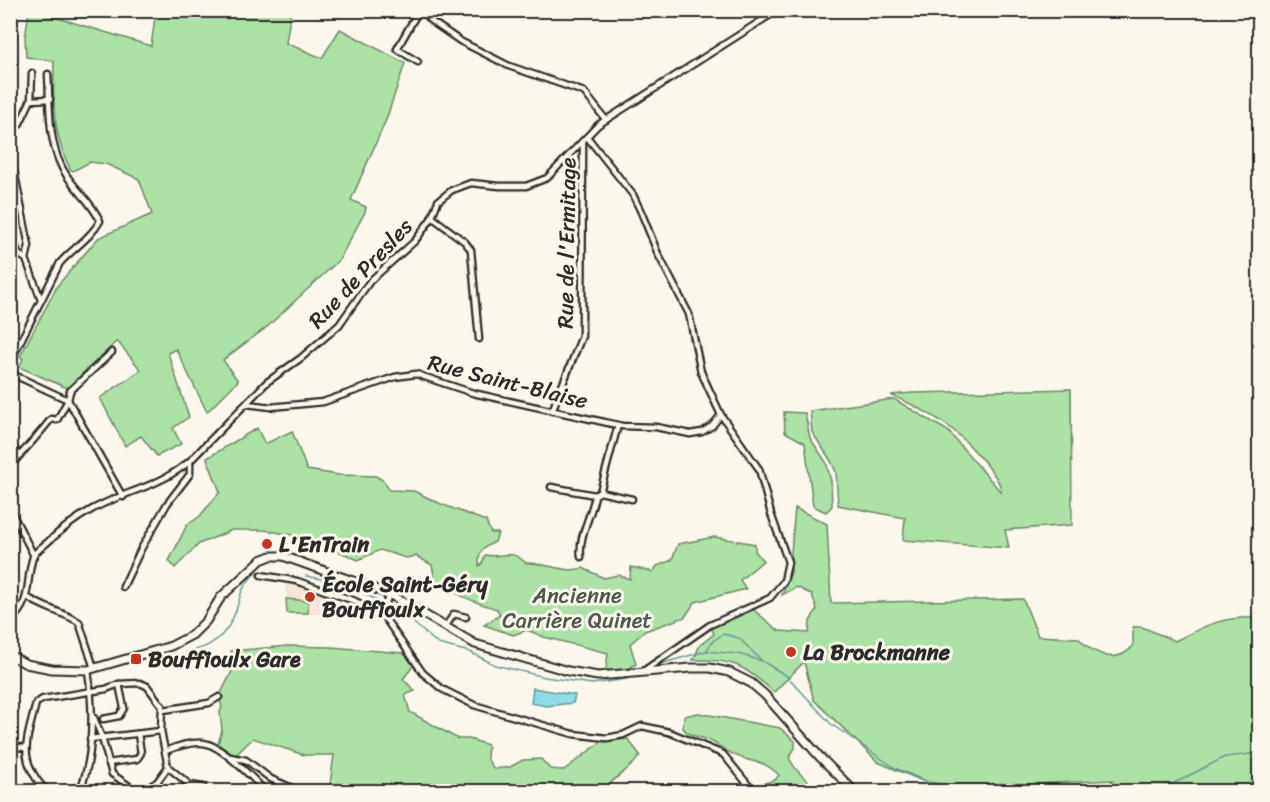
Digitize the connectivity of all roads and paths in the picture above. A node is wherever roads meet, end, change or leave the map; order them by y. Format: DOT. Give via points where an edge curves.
graph roads {
  1 [pos="421,10"];
  2 [pos="778,10"];
  3 [pos="418,62"];
  4 [pos="32,73"];
  5 [pos="48,74"];
  6 [pos="50,99"];
  7 [pos="31,100"];
  8 [pos="606,120"];
  9 [pos="10,136"];
  10 [pos="586,140"];
  11 [pos="10,150"];
  12 [pos="432,217"];
  13 [pos="10,229"];
  14 [pos="26,259"];
  15 [pos="41,300"];
  16 [pos="479,339"];
  17 [pos="112,352"];
  18 [pos="10,362"];
  19 [pos="10,373"];
  20 [pos="68,400"];
  21 [pos="247,404"];
  22 [pos="552,411"];
  23 [pos="721,415"];
  24 [pos="618,425"];
  25 [pos="10,442"];
  26 [pos="19,455"];
  27 [pos="190,461"];
  28 [pos="10,467"];
  29 [pos="551,487"];
  30 [pos="597,494"];
  31 [pos="123,497"];
  32 [pos="632,498"];
  33 [pos="10,509"];
  34 [pos="34,556"];
  35 [pos="581,557"];
  36 [pos="261,575"];
  37 [pos="123,587"];
  38 [pos="390,594"];
  39 [pos="27,597"];
  40 [pos="383,611"];
  41 [pos="466,617"];
  42 [pos="10,621"];
  43 [pos="445,627"];
  44 [pos="10,655"];
  45 [pos="91,669"];
  46 [pos="640,673"];
  47 [pos="119,684"];
  48 [pos="91,691"];
  49 [pos="219,697"];
  50 [pos="163,710"];
  51 [pos="93,715"];
  52 [pos="103,719"];
  53 [pos="161,731"];
  54 [pos="138,734"];
  55 [pos="102,738"];
  56 [pos="90,739"];
  57 [pos="10,746"];
  58 [pos="25,748"];
  59 [pos="166,751"];
  60 [pos="228,757"];
  61 [pos="108,763"];
  62 [pos="168,766"];
  63 [pos="202,788"];
  64 [pos="47,792"];
  65 [pos="79,792"];
  66 [pos="133,792"];
  67 [pos="141,792"];
  68 [pos="266,792"];
  69 [pos="296,792"];
  70 [pos="754,792"];
  71 [pos="855,792"];
  1 -- 3 [label="street" via="397,49"];
  1 -- 8 [label="street" via="470,46 509,66 584,92"];
  2 -- 8 [label="street, Rue de Presles"];
  4 -- 7 [label="street"];
  5 -- 6 [label="street"];
  6 -- 7 [label="street"];
  6 -- 15 [label="street" via="57,155 65,174 100,221 60,263"];
  7 -- 9 [label="street"];
  8 -- 10 [label="street, Rue de Presles"];
  10 -- 12 [label="street, Rue de Presles" via="547,178 526,186 471,183 438,201"];
  10 -- 22 [label="street, Rue de l'Ermitage" via="582,336"];
  10 -- 23 [label="street" via="633,195 642,213 689,314 701,372"];
  11 -- 14 [label="street" via="29,246"];
  12 -- 16 [label="street" via="471,250"];
  12 -- 21 [label="street, Rue de Presles" via="415,241 370,281 339,325 267,382"];
  13 -- 14 [label="street" via="18,254"];
  14 -- 15 [label="street"];
  15 -- 18 [label="street"];
  17 -- 20 [label="street" via="70,391"];
  19 -- 20 [label="street"];
  20 -- 26 [label="street" via="57,420 51,419"];
  20 -- 31 [label="street"];
  21 -- 22 [label="street, Rue Saint-Blaise" via="271,407 323,402 395,377 416,374 473,393"];
  21 -- 27 [label="street, Rue de Presles"];
  22 -- 24 [label="street, Rue Saint-Blaise"];
  23 -- 24 [label="street, Rue Saint-Blaise" via="712,426 690,434"];
  23 -- 46 [label="street" via="759,469 788,562 787,572 770,598 710,625"];
  24 -- 30 [label="street"];
  25 -- 26 [label="street"];
  26 -- 28 [label="street"];
  27 -- 31 [label="street, Rue de Presles" via="180,470"];
  27 -- 37 [label="street" via="190,474 167,504"];
  29 -- 30 [label="street"];
  30 -- 32 [label="street"];
  30 -- 35 [label="street" via="579,547"];
  31 -- 34 [label="street, Rue de Presles" via="91,510"];
  33 -- 34 [label="street"];
  34 -- 39 [label="street"];
  36 -- 40 [label="street" via="297,581"];
  38 -- 40 [label="street"];
  38 -- 43 [label="main road"];
  38 -- 45 [label="main road" via="294,558 271,556 261,560 221,597 192,635 171,646"];
  39 -- 42 [label="street"];
  39 -- 45 [label="street" via="79,622"];
  40 -- 70 [label="street" via="423,673 442,689 474,705 573,734 607,738 642,726 669,732 723,754"];
  41 -- 43 [label="street" via="454,614"];
  43 -- 46 [label="main road" via="475,644 568,671 598,676"];
  44 -- 45 [label="main road" via="26,664 52,669"];
  45 -- 48 [label="street"];
  46 -- 71 [label="main road" via="710,668 751,683"];
  47 -- 48 [label="street"];
  47 -- 50 [label="street" via="147,686"];
  47 -- 52 [label="street" via="124,708 118,716"];
  48 -- 51 [label="street"];
  48 -- 58 [label="street" via="36,703"];
  49 -- 50 [label="street" via="209,703"];
  50 -- 53 [label="street"];
  51 -- 55 [label="street"];
  51 -- 56 [label="street"];
  53 -- 54 [label="street"];
  53 -- 59 [label="street"];
  54 -- 55 [label="street"];
  54 -- 61 [label="street" via="141,753 137,759"];
  55 -- 56 [label="street"];
  55 -- 61 [label="street"];
  56 -- 65 [label="street"];
  57 -- 58 [label="street"];
  58 -- 64 [label="street" via="31,770"];
  59 -- 60 [label="street" via="183,744 205,743"];
  59 -- 62 [label="street"];
  60 -- 68 [label="street"];
  60 -- 69 [label="street" via="246,760"];
  61 -- 66 [label="street" via="112,774"];
  62 -- 63 [label="street" via="190,785"];
  62 -- 67 [label="street" via="157,782"];
}
